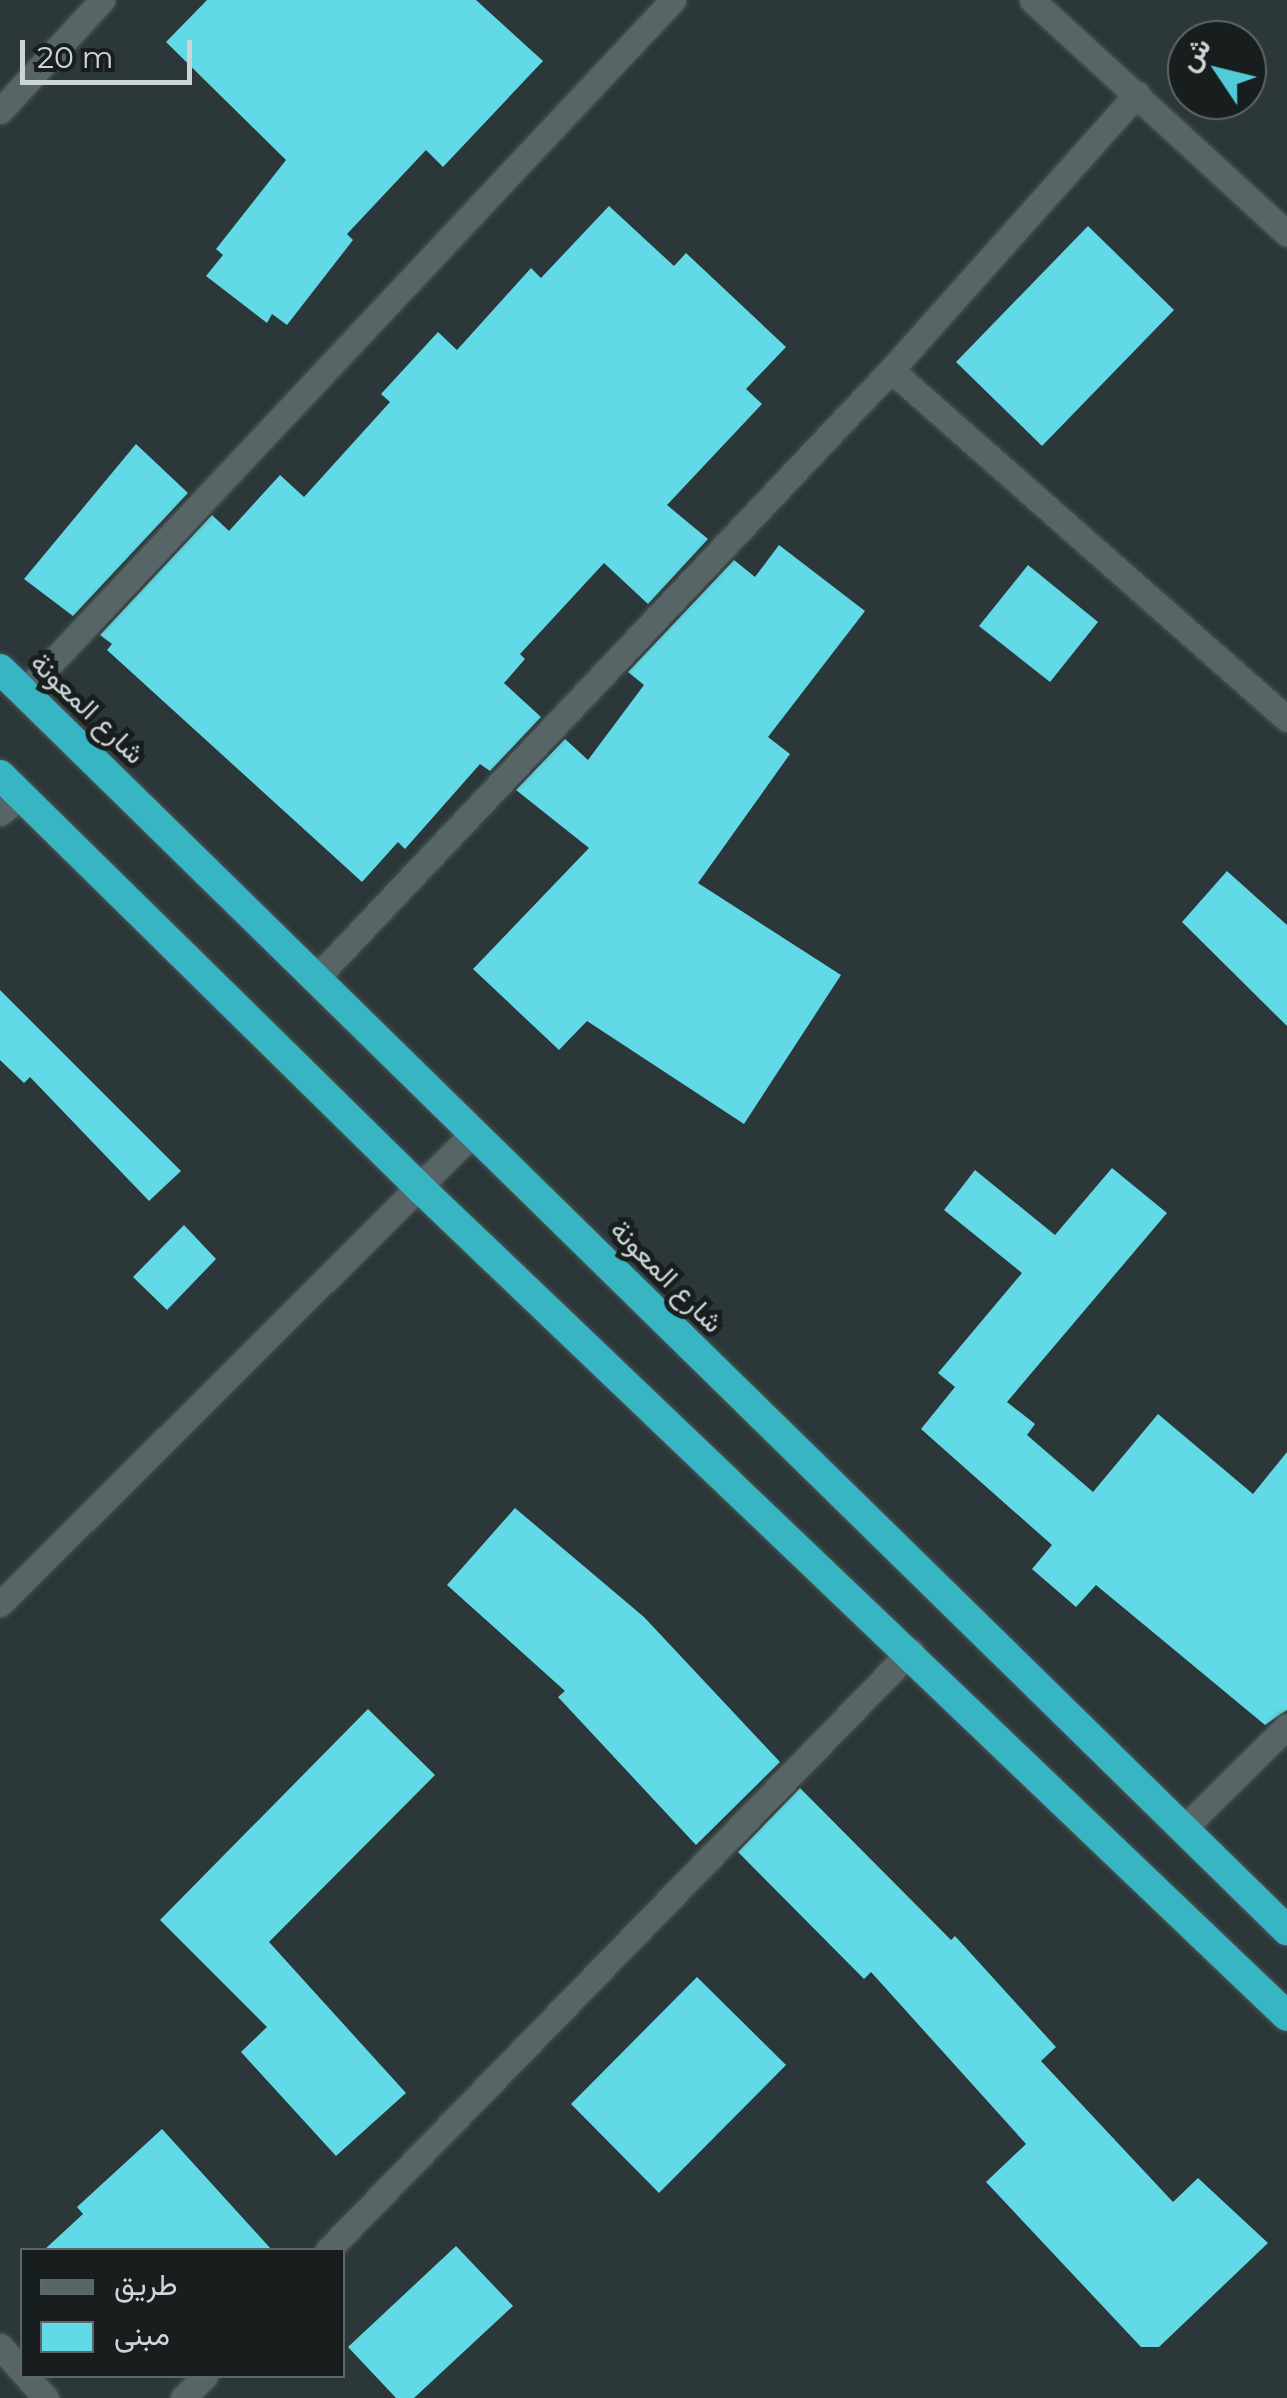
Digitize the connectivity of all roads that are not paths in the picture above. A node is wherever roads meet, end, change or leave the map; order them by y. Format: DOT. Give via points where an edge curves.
graph roads {
  1 [pos="102,0"];
  2 [pos="673,0"];
  3 [pos="1032,0"];
  4 [pos="1137,94"];
  5 [pos="0,111"];
  6 [pos="1287,234"];
  7 [pos="892,370"];
  8 [pos="0,669"];
  9 [pos="24,692"];
  10 [pos="1287,718"];
  11 [pos="7,795"];
  12 [pos="319,975"];
  13 [pos="475,1131"];
  14 [pos="421,1189"];
  15 [pos="0,1604"];
  16 [pos="911,1651"];
  17 [pos="1287,1726"];
  18 [pos="1182,1830"];
  19 [pos="1287,1930"];
  20 [pos="1287,2016"];
  21 [pos="330,2248"];
  22 [pos="0,2346"];
  23 [pos="20,2369"];
  24 [pos="28,2378"];
  25 [pos="203,2378"];
  26 [pos="46,2398"];
  27 [pos="183,2398"];
  1 -- 5 [label="street"];
  2 -- 9 [label="street"];
  3 -- 4 [label="street"];
  4 -- 6 [label="street"];
  4 -- 7 [label="street"];
  7 -- 10 [label="street"];
  7 -- 12 [label="street"];
  8 -- 9 [label="highway, شارع المعونة"];
  9 -- 12 [label="highway, شارع المعونة"];
  11 -- 14 [label="highway"];
  12 -- 13 [label="highway, شارع المعونة"];
  13 -- 14 [label="street"];
  13 -- 18 [label="highway, شارع المعونة"];
  14 -- 15 [label="street"];
  14 -- 16 [label="highway"];
  16 -- 20 [label="highway"];
  16 -- 21 [label="street"];
  17 -- 18 [label="street"];
  18 -- 19 [label="highway, شارع المعونة"];
  22 -- 23 [label="street"];
  24 -- 26 [label="street"];
  25 -- 27 [label="street"];
}
